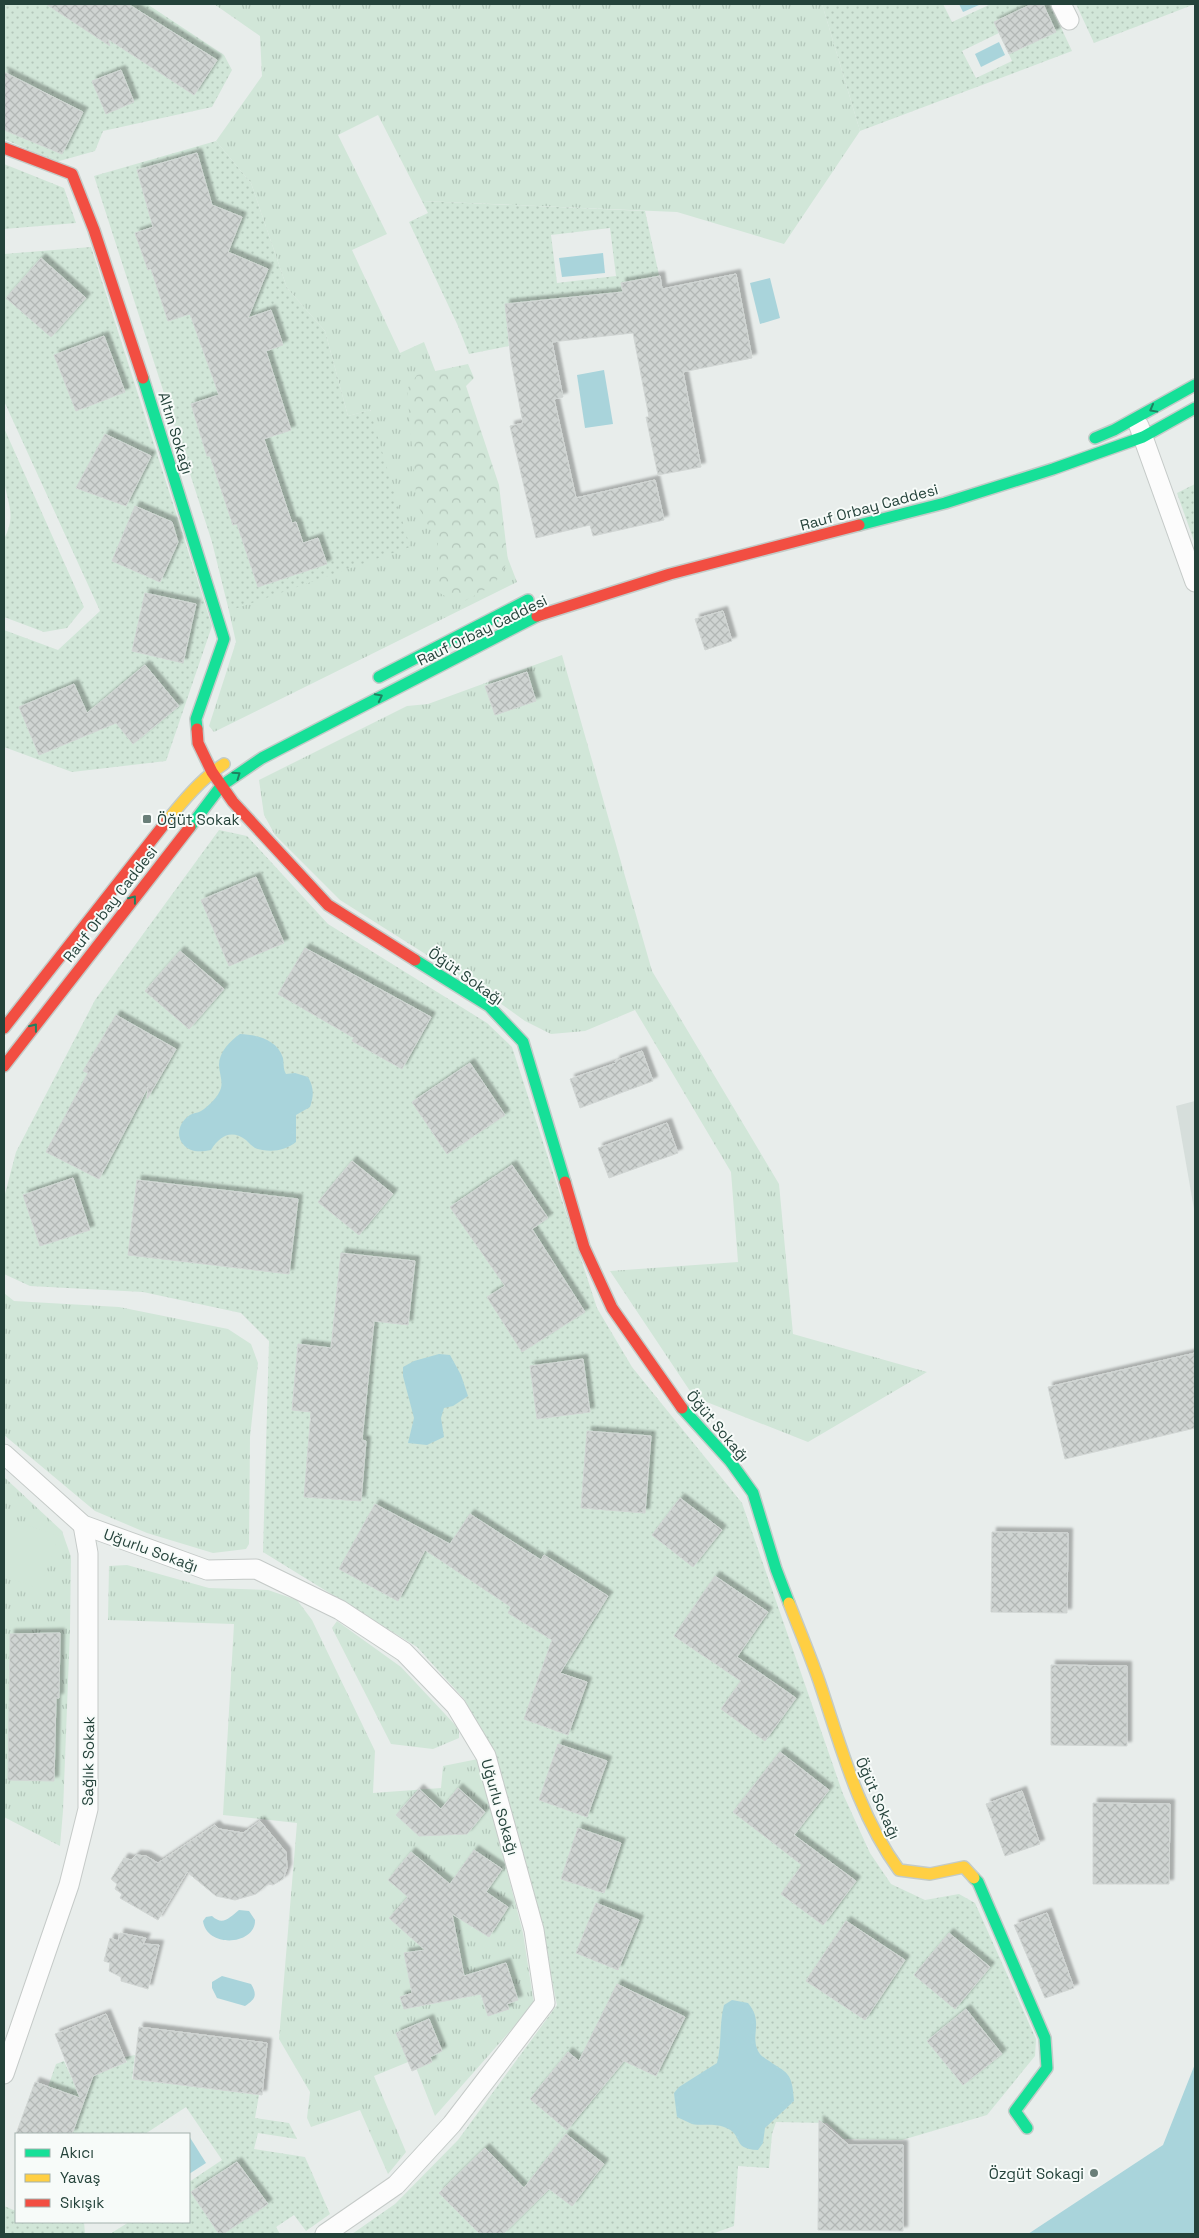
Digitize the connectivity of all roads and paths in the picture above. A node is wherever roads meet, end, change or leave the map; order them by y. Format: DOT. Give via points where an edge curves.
graph roads {
  1 [pos="4,148"];
  2 [pos="1195,385"];
  3 [pos="1195,408"];
  4 [pos="1136,418"];
  5 [pos="1143,437"];
  6 [pos="1087,441"];
  7 [pos="1195,582"];
  8 [pos="540,596"];
  9 [pos="372,681"];
  10 [pos="236,756"];
  11 [pos="212,772"];
  12 [pos="221,786"];
  13 [pos="4,1028"];
  14 [pos="4,1066"];
  15 [pos="4,1454"];
  16 [pos="83,1525"];
  17 [pos="4,2074"];
  18 [pos="1026,2128"];
  19 [pos="324,2234"];
  1 -- 11 [label="street, Altın Sokağı" via="72,174 100,248 224,639 196,719 198,743"];
  2 -- 4 [label="street, one-way"];
  3 -- 5 [label="street, Rauf Orbay Caddesi"];
  4 -- 5 [label="street"];
  4 -- 6 [label="street"];
  5 -- 7 [label="street"];
  12 -- 5 [label="street, Rauf Orbay Caddesi, one-way" via="262,758 538,616 670,574 945,503"];
  8 -- 9 [label="street, Rauf Orbay Caddesi" via="449,639"];
  10 -- 11 [label="street, Rauf Orbay Caddesi"];
  11 -- 12 [label="street, Altın Sokağı"];
  11 -- 13 [label="street, Rauf Orbay Caddesi" via="150,840"];
  14 -- 12 [label="street, Rauf Orbay Caddesi, one-way"];
  12 -- 18 [label="street, Öğüt Sokağı" via="328,905 489,1006 523,1042 584,1247 612,1308 684,1411 730,1461 753,1494 852,1782 882,1847 899,1870 930,1874 964,1868 978,1882 1045,2038 1047,2068 1015,2111"];
  15 -- 16 [label="street, Uğurlu Sokağı"];
  16 -- 17 [label="street, Sağlık Sokak" via="88,1552 88,1809 69,1885"];
  16 -- 19 [label="street, Uğurlu Sokağı" via="207,1570 256,1569 340,1610 404,1652 456,1706 486,1756 534,1930 546,2003 452,2124 396,2184"];
}
